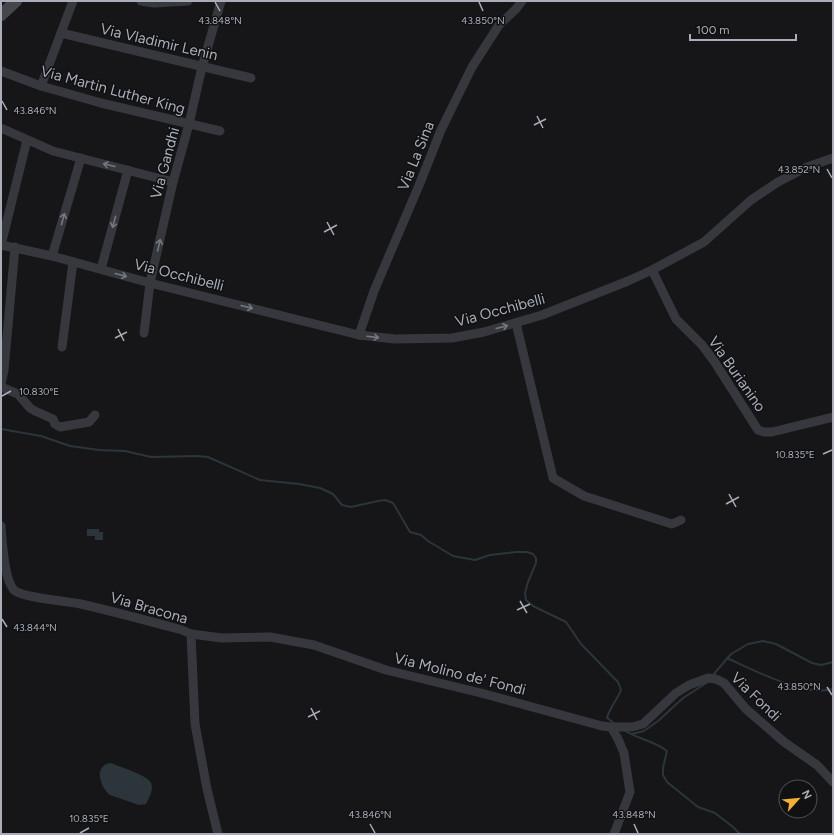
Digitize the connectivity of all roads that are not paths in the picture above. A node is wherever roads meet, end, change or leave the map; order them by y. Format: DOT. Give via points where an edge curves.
graph roads {
  1 [pos="16,1"];
  2 [pos="73,1"];
  3 [pos="141,1"];
  4 [pos="188,1"];
  5 [pos="221,1"];
  6 [pos="522,1"];
  7 [pos="1,15"];
  8 [pos="60,33"];
  9 [pos="202,67"];
  10 [pos="1,71"];
  11 [pos="251,78"];
  12 [pos="41,86"];
  13 [pos="189,124"];
  14 [pos="1,128"];
  15 [pos="220,131"];
  16 [pos="28,140"];
  17 [pos="80,158"];
  18 [pos="833,158"];
  19 [pos="128,170"];
  20 [pos="174,182"];
  21 [pos="1,245"];
  22 [pos="15,247"];
  23 [pos="52,256"];
  24 [pos="73,262"];
  25 [pos="101,269"];
  26 [pos="652,270"];
  27 [pos="150,283"];
  28 [pos="5,322"];
  29 [pos="516,323"];
  30 [pos="144,333"];
  31 [pos="358,335"];
  32 [pos="62,347"];
  33 [pos="3,370"];
  34 [pos="1,386"];
  35 [pos="95,415"];
  36 [pos="833,417"];
  37 [pos="681,520"];
  38 [pos="1,526"];
  39 [pos="191,634"];
  40 [pos="611,727"];
  41 [pos="833,782"];
  42 [pos="218,834"];
  43 [pos="614,834"];
  1 -- 7 [label="street"];
  2 -- 8 [label="street"];
  3 -- 4 [label="street"];
  5 -- 9 [label="street, Via Gandhi"];
  6 -- 31 [label="street, Via La Sina" via="499,25 468,74 441,130"];
  8 -- 9 [label="street, Via Vladimir Lenin"];
  8 -- 12 [label="street"];
  9 -- 11 [label="street, Via Vladimir Lenin"];
  9 -- 13 [label="street, Via Gandhi"];
  10 -- 12 [label="street, Via Martin Luther King"];
  12 -- 13 [label="street, Via Martin Luther King"];
  13 -- 15 [label="street, Via Martin Luther King"];
  13 -- 20 [label="street, Via Gandhi"];
  14 -- 16 [label="street"];
  16 -- 17 [label="street" via="53,151"];
  16 -- 21 [label="street"];
  19 -- 17 [label="street, one-way"];
  23 -- 17 [label="street, one-way"];
  18 -- 26 [label="street, Via Occhibelli" via="778,182 751,200 704,242"];
  19 -- 20 [label="street"];
  19 -- 25 [label="street, one-way"];
  27 -- 20 [label="street, Via Gandhi, one-way"];
  21 -- 22 [label="street, Via Occhibelli"];
  22 -- 23 [label="street, Via Occhibelli"];
  22 -- 28 [label="street"];
  23 -- 24 [label="street, Via Occhibelli"];
  24 -- 25 [label="street, Via Occhibelli"];
  24 -- 32 [label="street"];
  25 -- 27 [label="street, Via Occhibelli, one-way"];
  26 -- 29 [label="street, Via Occhibelli" via="566,306"];
  26 -- 36 [label="street, Via Burianino" via="676,319 714,361 758,430 772,432"];
  27 -- 30 [label="street, Via Gandhi"];
  27 -- 31 [label="street, Via Occhibelli, one-way"];
  28 -- 33 [label="street"];
  31 -- 29 [label="street, Via Occhibelli, one-way" via="395,339 452,338"];
  29 -- 37 [label="street" via="553,478 584,496 672,524"];
  33 -- 34 [label="street"];
  34 -- 35 [label="street" via="18,394 30,408 53,419 60,427 89,422"];
  38 -- 39 [label="street, Via Bracona" via="6,571 15,590 25,595 80,604"];
  39 -- 40 [label="street, Via Molino de' Fondi" via="222,638 270,637 314,645 386,670"];
  39 -- 42 [label="street, Via Bracona" via="195,724"];
  40 -- 41 [label="street, Via Fondi" via="643,724 676,693 708,678 716,679 724,683 746,709 784,742 817,765"];
  40 -- 43 [label="street" via="624,753 630,792"];
}
